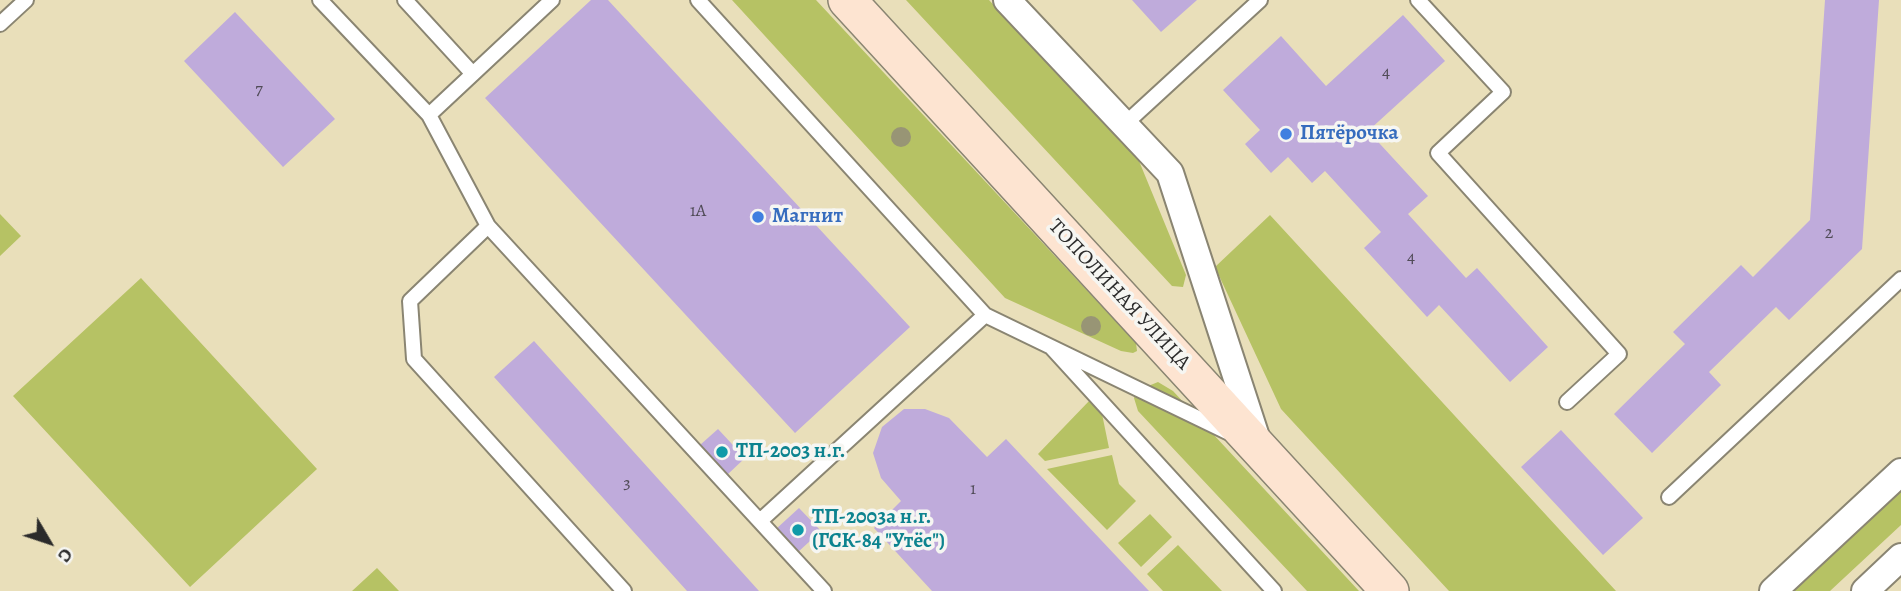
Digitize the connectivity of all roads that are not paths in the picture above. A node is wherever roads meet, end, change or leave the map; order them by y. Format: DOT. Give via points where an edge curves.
graph roads {
  1 [pos="26,0"];
  2 [pos="320,0"];
  3 [pos="405,0"];
  4 [pos="552,0"];
  5 [pos="698,0"];
  6 [pos="847,0"];
  7 [pos="1007,0"];
  8 [pos="1260,0"];
  9 [pos="1418,0"];
  10 [pos="0,24"];
  11 [pos="472,72"];
  12 [pos="429,115"];
  13 [pos="1125,124"];
  14 [pos="488,226"];
  15 [pos="1901,279"];
  16 [pos="985,315"];
  17 [pos="1046,342"];
  18 [pos="1567,402"];
  19 [pos="1259,448"];
  20 [pos="1901,472"];
  21 [pos="1669,497"];
  22 [pos="760,522"];
  23 [pos="1901,557"];
  24 [pos="624,591"];
  25 [pos="824,591"];
  26 [pos="1274,591"];
  27 [pos="1390,591"];
  28 [pos="1773,591"];
  29 [pos="1865,591"];
  1 -- 10 [label="lane"];
  2 -- 12 [label="lane"];
  3 -- 11 [label="lane"];
  4 -- 11 [label="lane"];
  5 -- 16 [label="lane"];
  6 -- 19 [label="main road, ТОПОЛИНАЯ УЛИЦА"];
  7 -- 13 [label="street"];
  8 -- 13 [label="lane"];
  9 -- 18 [label="lane" via="1503,92 1438,153 1619,354"];
  11 -- 12 [label="lane"];
  12 -- 14 [label="lane"];
  13 -- 19 [label="street" via="1170,173"];
  14 -- 22 [label="lane"];
  14 -- 24 [label="lane" via="410,301 414,359"];
  15 -- 21 [label="lane"];
  16 -- 17 [label="lane"];
  16 -- 22 [label="lane"];
  17 -- 19 [label="lane"];
  17 -- 26 [label="lane"];
  19 -- 27 [label="main road, ТОПОЛИНАЯ УЛИЦА"];
  20 -- 28 [label="street"];
  22 -- 25 [label="lane"];
  23 -- 29 [label="street"];
}
